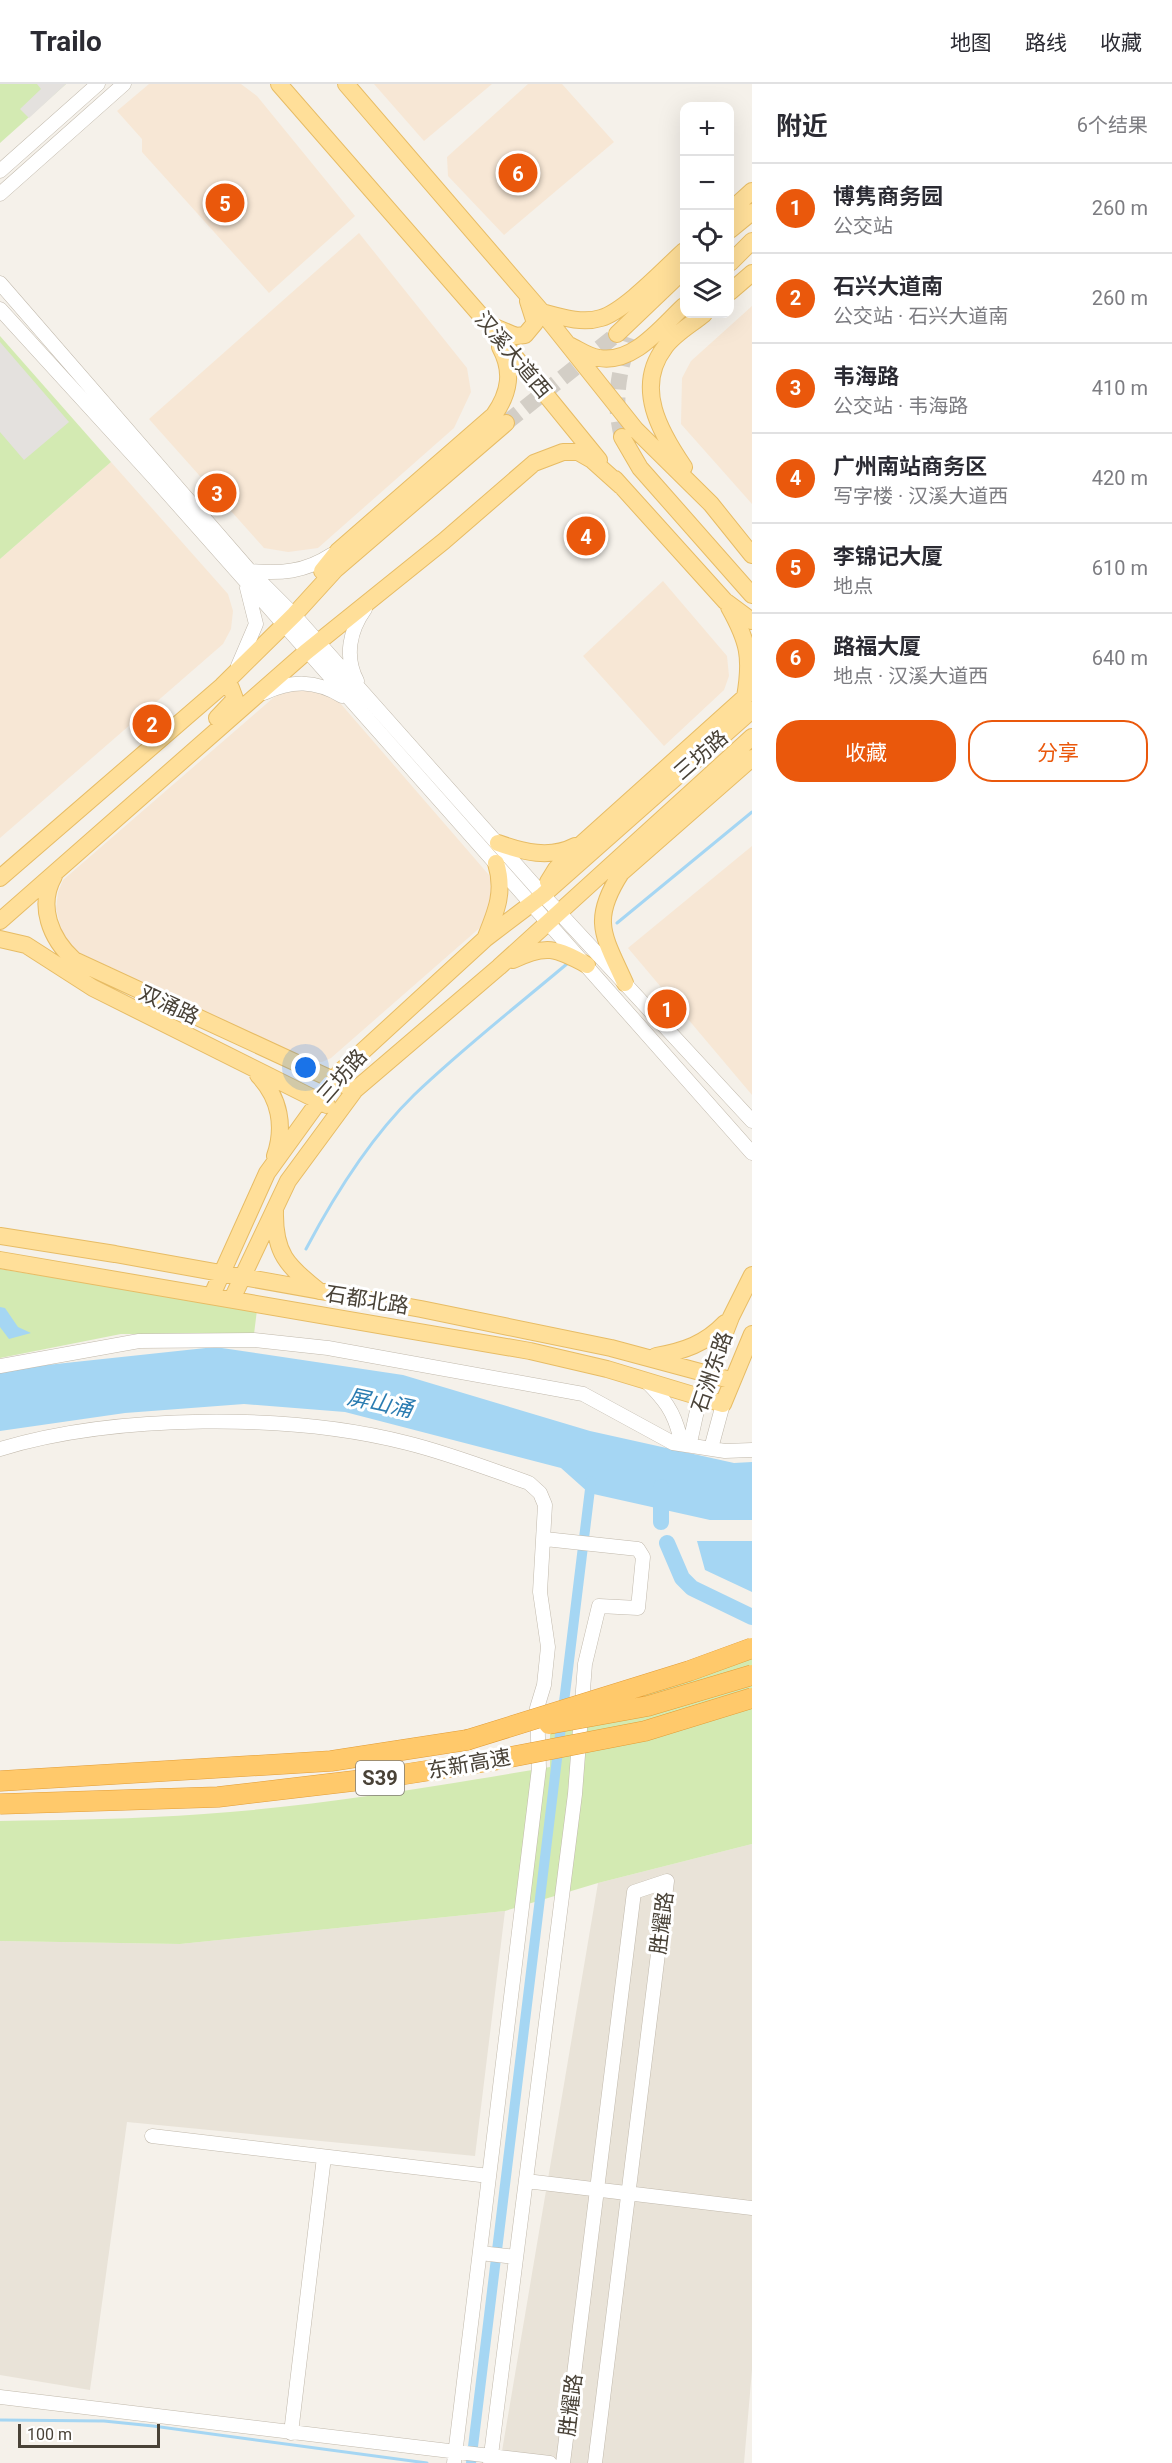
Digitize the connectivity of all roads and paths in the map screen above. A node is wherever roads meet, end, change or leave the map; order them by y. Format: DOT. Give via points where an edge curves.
graph roads {
  1 [pos="98,84"];
  2 [pos="124,84"];
  3 [pos="279,84"];
  4 [pos="346,84"];
  5 [pos="12,160"];
  6 [pos="0,171"];
  7 [pos="23,174"];
  8 [pos="752,191"];
  9 [pos="0,194"];
  10 [pos="730,210"];
  11 [pos="752,212"];
  12 [pos="734,226"];
  13 [pos="752,241"];
  14 [pos="680,255"];
  15 [pos="734,258"];
  16 [pos="752,273"];
  17 [pos="680,274"];
  18 [pos="0,283"];
  19 [pos="734,288"];
  20 [pos="526,296"];
  21 [pos="680,308"];
  22 [pos="0,309"];
  23 [pos="542,312"];
  24 [pos="699,318"];
  25 [pos="489,325"];
  26 [pos="630,339"];
  27 [pos="567,344"];
  28 [pos="665,346"];
  29 [pos="506,423"];
  30 [pos="622,437"];
  31 [pos="621,486"];
  32 [pos="711,504"];
  33 [pos="338,551"];
  34 [pos="752,555"];
  35 [pos="245,573"];
  36 [pos="752,595"];
  37 [pos="372,599"];
  38 [pos="725,601"];
  39 [pos="289,620"];
  40 [pos="752,621"];
  41 [pos="752,632"];
  42 [pos="313,648"];
  43 [pos="227,682"];
  44 [pos="362,690"];
  45 [pos="254,698"];
  46 [pos="351,701"];
  47 [pos="749,701"];
  48 [pos="752,737"];
  49 [pos="752,758"];
  50 [pos="176,767"];
  51 [pos="584,841"];
  52 [pos="498,843"];
  53 [pos="22,859"];
  54 [pos="496,863"];
  55 [pos="0,867"];
  56 [pos="57,872"];
  57 [pos="0,878"];
  58 [pos="537,899"];
  59 [pos="553,916"];
  60 [pos="0,921"];
  61 [pos="0,939"];
  62 [pos="485,939"];
  63 [pos="587,965"];
  64 [pos="499,967"];
  65 [pos="619,984"];
  66 [pos="249,1066"];
  67 [pos="332,1081"];
  68 [pos="355,1090"];
  69 [pos="319,1101"];
  70 [pos="340,1111"];
  71 [pos="750,1119"];
  72 [pos="737,1135"];
  73 [pos="752,1153"];
  74 [pos="270,1169"];
  75 [pos="288,1181"];
  76 [pos="275,1208"];
  77 [pos="0,1236"];
  78 [pos="115,1254"];
  79 [pos="0,1260"];
  80 [pos="221,1273"];
  81 [pos="111,1277"];
  82 [pos="240,1278"];
  83 [pos="750,1280"];
  84 [pos="322,1293"];
  85 [pos="212,1295"];
  86 [pos="342,1296"];
  87 [pos="232,1299"];
  88 [pos="752,1303"];
  89 [pos="731,1317"];
  90 [pos="342,1319"];
  91 [pos="752,1334"];
  92 [pos="611,1348"];
  93 [pos="652,1357"];
  94 [pos="0,1366"];
  95 [pos="607,1369"];
  96 [pos="709,1374"];
  97 [pos="730,1380"];
  98 [pos="646,1381"];
  99 [pos="700,1397"];
  100 [pos="723,1404"];
  101 [pos="713,1441"];
  102 [pos="0,1449"];
  103 [pos="752,1450"];
  104 [pos="545,1539"];
  105 [pos="752,1648"];
  106 [pos="752,1675"];
  107 [pos="752,1698"];
  108 [pos="467,1740"];
  109 [pos="0,1781"];
  110 [pos="0,1804"];
  111 [pos="152,2136"];
  112 [pos="324,2157"];
  113 [pos="489,2176"];
  114 [pos="526,2181"];
  115 [pos="597,2189"];
  116 [pos="628,2193"];
  117 [pos="752,2208"];
  118 [pos="480,2253"];
  119 [pos="516,2257"];
  120 [pos="0,2397"];
  121 [pos="291,2433"];
  122 [pos="455,2458"];
  123 [pos="491,2460"];
  124 [pos="550,2463"];
  125 [pos="563,2463"];
  126 [pos="594,2463"];
  1 -- 5 [label="street"];
  2 -- 7 [label="street"];
  3 -- 25 [label="main road, 汉溪大道西"];
  4 -- 20 [label="main road"];
  5 -- 6 [label="street"];
  5 -- 7 [label="street" via="9,171 17,176"];
  7 -- 9 [label="street"];
  8 -- 10 [label="main road"];
  11 -- 12 [label="main road"];
  13 -- 15 [label="main road"];
  14 -- 23 [label="main road" via="616,311 601,318 583,320"];
  16 -- 19 [label="main road"];
  17 -- 26 [label="main road" via="646,304"];
  18 -- 35 [label="street"];
  20 -- 23 [label="main road"];
  20 -- 25 [label="main road" via="535,323 525,335 516,336"];
  21 -- 26 [label="main road"];
  22 -- 35 [label="street"];
  23 -- 27 [label="main road"];
  24 -- 28 [label="main road"];
  25 -- 31 [label="main road, 汉溪大道西"];
  25 -- 33 [label="main road" via="508,366 509,387 502,404"];
  26 -- 27 [label="main road" via="620,357 598,358"];
  26 -- 28 [label="main road" via="648,348"];
  27 -- 32 [label="main road" via="636,430"];
  28 -- 32 [label="main road" via="652,381 655,418 664,438"];
  29 -- 39 [label="main road" via="335,570"];
  30 -- 36 [label="main road" via="640,468"];
  31 -- 37 [label="main road" via="578,452 547,456"];
  31 -- 38 [label="main road, 汉溪大道西"];
  32 -- 34 [label="main road"];
  33 -- 35 [label="street" via="317,564 294,571"];
  33 -- 39 [label="main road"];
  35 -- 39 [label="street"];
  35 -- 43 [label="street" via="256,624 245,653"];
  37 -- 42 [label="main road"];
  37 -- 44 [label="street" via="356,622 350,647 352,672"];
  38 -- 40 [label="main road, 汉溪大道西"];
  38 -- 41 [label="main road"];
  38 -- 47 [label="main road" via="751,653"];
  39 -- 42 [label="street"];
  39 -- 43 [label="main road"];
  42 -- 44 [label="street"];
  42 -- 45 [label="main road"];
  42 -- 46 [label="street"];
  43 -- 50 [label="main road" via="235,699"];
  43 -- 53 [label="main road"];
  44 -- 52 [label="street"];
  45 -- 46 [label="street" via="282,685 302,682 334,691"];
  45 -- 50 [label="main road"];
  46 -- 54 [label="street"];
  47 -- 51 [label="main road"];
  47 -- 58 [label="main road, 三坊路"];
  48 -- 59 [label="main road, 三坊路"];
  49 -- 65 [label="main road" via="621,873 609,891 603,905 603,929"];
  50 -- 56 [label="main road"];
  51 -- 52 [label="main road" via="567,850 548,853"];
  51 -- 58 [label="main road" via="556,869"];
  52 -- 58 [label="street"];
  53 -- 55 [label="main road"];
  53 -- 57 [label="main road"];
  54 -- 58 [label="street"];
  54 -- 62 [label="main road" via="501,890"];
  56 -- 60 [label="main road"];
  56 -- 67 [label="main road, 双涌路" via="47,897 49,923 60,947 74,960"];
  58 -- 59 [label="street"];
  58 -- 62 [label="main road, 三坊路"];
  59 -- 63 [label="street"];
  59 -- 64 [label="main road, 三坊路"];
  59 -- 65 [label="street"];
  61 -- 66 [label="main road, 双涌路" via="26,945 93,988"];
  62 -- 67 [label="main road, 三坊路"];
  63 -- 64 [label="main road" via="550,948"];
  63 -- 65 [label="street"];
  64 -- 68 [label="main road, 三坊路"];
  65 -- 71 [label="street"];
  65 -- 72 [label="street"];
  66 -- 69 [label="main road, 双涌路"];
  66 -- 74 [label="main road" via="270,1087 279,1114 280,1131"];
  67 -- 68 [label="main road, 双涌路"];
  67 -- 69 [label="main road, 三坊路"];
  68 -- 70 [label="main road, 三坊路"];
  69 -- 70 [label="main road, 双涌路"];
  69 -- 74 [label="main road, 三坊路"];
  70 -- 75 [label="main road, 三坊路"];
  71 -- 72 [label="street" via="748,1130"];
  72 -- 73 [label="street"];
  74 -- 75 [label="main road" via="270,1188 281,1189"];
  74 -- 80 [label="main road, 三坊路"];
  75 -- 76 [label="main road, 三坊路"];
  76 -- 82 [label="main road, 三坊路"];
  76 -- 84 [label="main road" via="281,1254 298,1275"];
  77 -- 78 [label="main road, 石都北路"];
  78 -- 80 [label="main road, 石都北路"];
  78 -- 81 [label="main road" via="125,1263 123,1271"];
  79 -- 81 [label="main road, 石都北路"];
  80 -- 82 [label="main road, 石都北路"];
  80 -- 85 [label="main road, 三坊路"];
  81 -- 85 [label="main road, 石都北路"];
  82 -- 84 [label="main road, 石都北路"];
  82 -- 87 [label="main road, 三坊路"];
  83 -- 88 [label="main road" via="746,1296"];
  83 -- 89 [label="main road, 石洲东路"];
  84 -- 86 [label="main road, 石都北路"];
  85 -- 87 [label="main road, 石都北路"];
  86 -- 90 [label="main road" via="332,1299 330,1309"];
  86 -- 92 [label="main road, 石都北路"];
  87 -- 90 [label="main road, 石都北路"];
  89 -- 93 [label="main road" via="700,1344"];
  89 -- 96 [label="main road, 石洲东路"];
  90 -- 95 [label="main road, 石都北路" via="530,1351"];
  91 -- 97 [label="main road, 石洲东路"];
  92 -- 93 [label="main road, 石都北路"];
  92 -- 95 [label="main road" via="618,1351 619,1365"];
  93 -- 96 [label="main road, 石都北路"];
  94 -- 103 [label="street" via="139,1341 258,1341 327,1348 582,1394 673,1443 725,1451"];
  95 -- 98 [label="main road, 石都北路"];
  96 -- 97 [label="main road, 石都北路"];
  96 -- 99 [label="main road, 石洲东路"];
  97 -- 100 [label="main road, 石洲东路"];
  98 -- 99 [label="main road, 石都北路"];
  98 -- 99 [label="street, 石洲东路" via="671,1408 686,1437"];
  99 -- 100 [label="main road, 石都北路"];
  100 -- 101 [label="street, 石洲东路"];
  102 -- 104 [label="street" via="84,1431 250,1422 407,1442 529,1483 540,1493 545,1505"];
  104 -- 113 [label="street" via="540,1592 548,1647 537,1708 539,1768"];
  104 -- 114 [label="street" via="638,1549 643,1557 638,1608 599,1606 585,1664 574,1794"];
  105 -- 108 [label="highway, bridge"];
  106 -- 108 [label="highway, 东新高速 / S39, bridge" via="648,1706"];
  107 -- 110 [label="highway, 东新高速 / S39, bridge" via="645,1731 387,1777 218,1797"];
  108 -- 109 [label="highway, 东新高速 / S39" via="331,1761"];
  111 -- 112 [label="street"];
  112 -- 113 [label="street"];
  112 -- 121 [label="street"];
  113 -- 118 [label="street"];
  114 -- 115 [label="street"];
  114 -- 119 [label="street"];
  115 -- 116 [label="street"];
  115 -- 116 [label="street, 胜耀路" via="634,1892 667,1881"];
  115 -- 125 [label="street, 胜耀路"];
  116 -- 117 [label="street"];
  116 -- 126 [label="street, 胜耀路"];
  118 -- 119 [label="street"];
  118 -- 122 [label="street"];
  119 -- 123 [label="street"];
  120 -- 121 [label="street"];
  121 -- 122 [label="street"];
  122 -- 123 [label="street"];
  123 -- 124 [label="street"];
}
